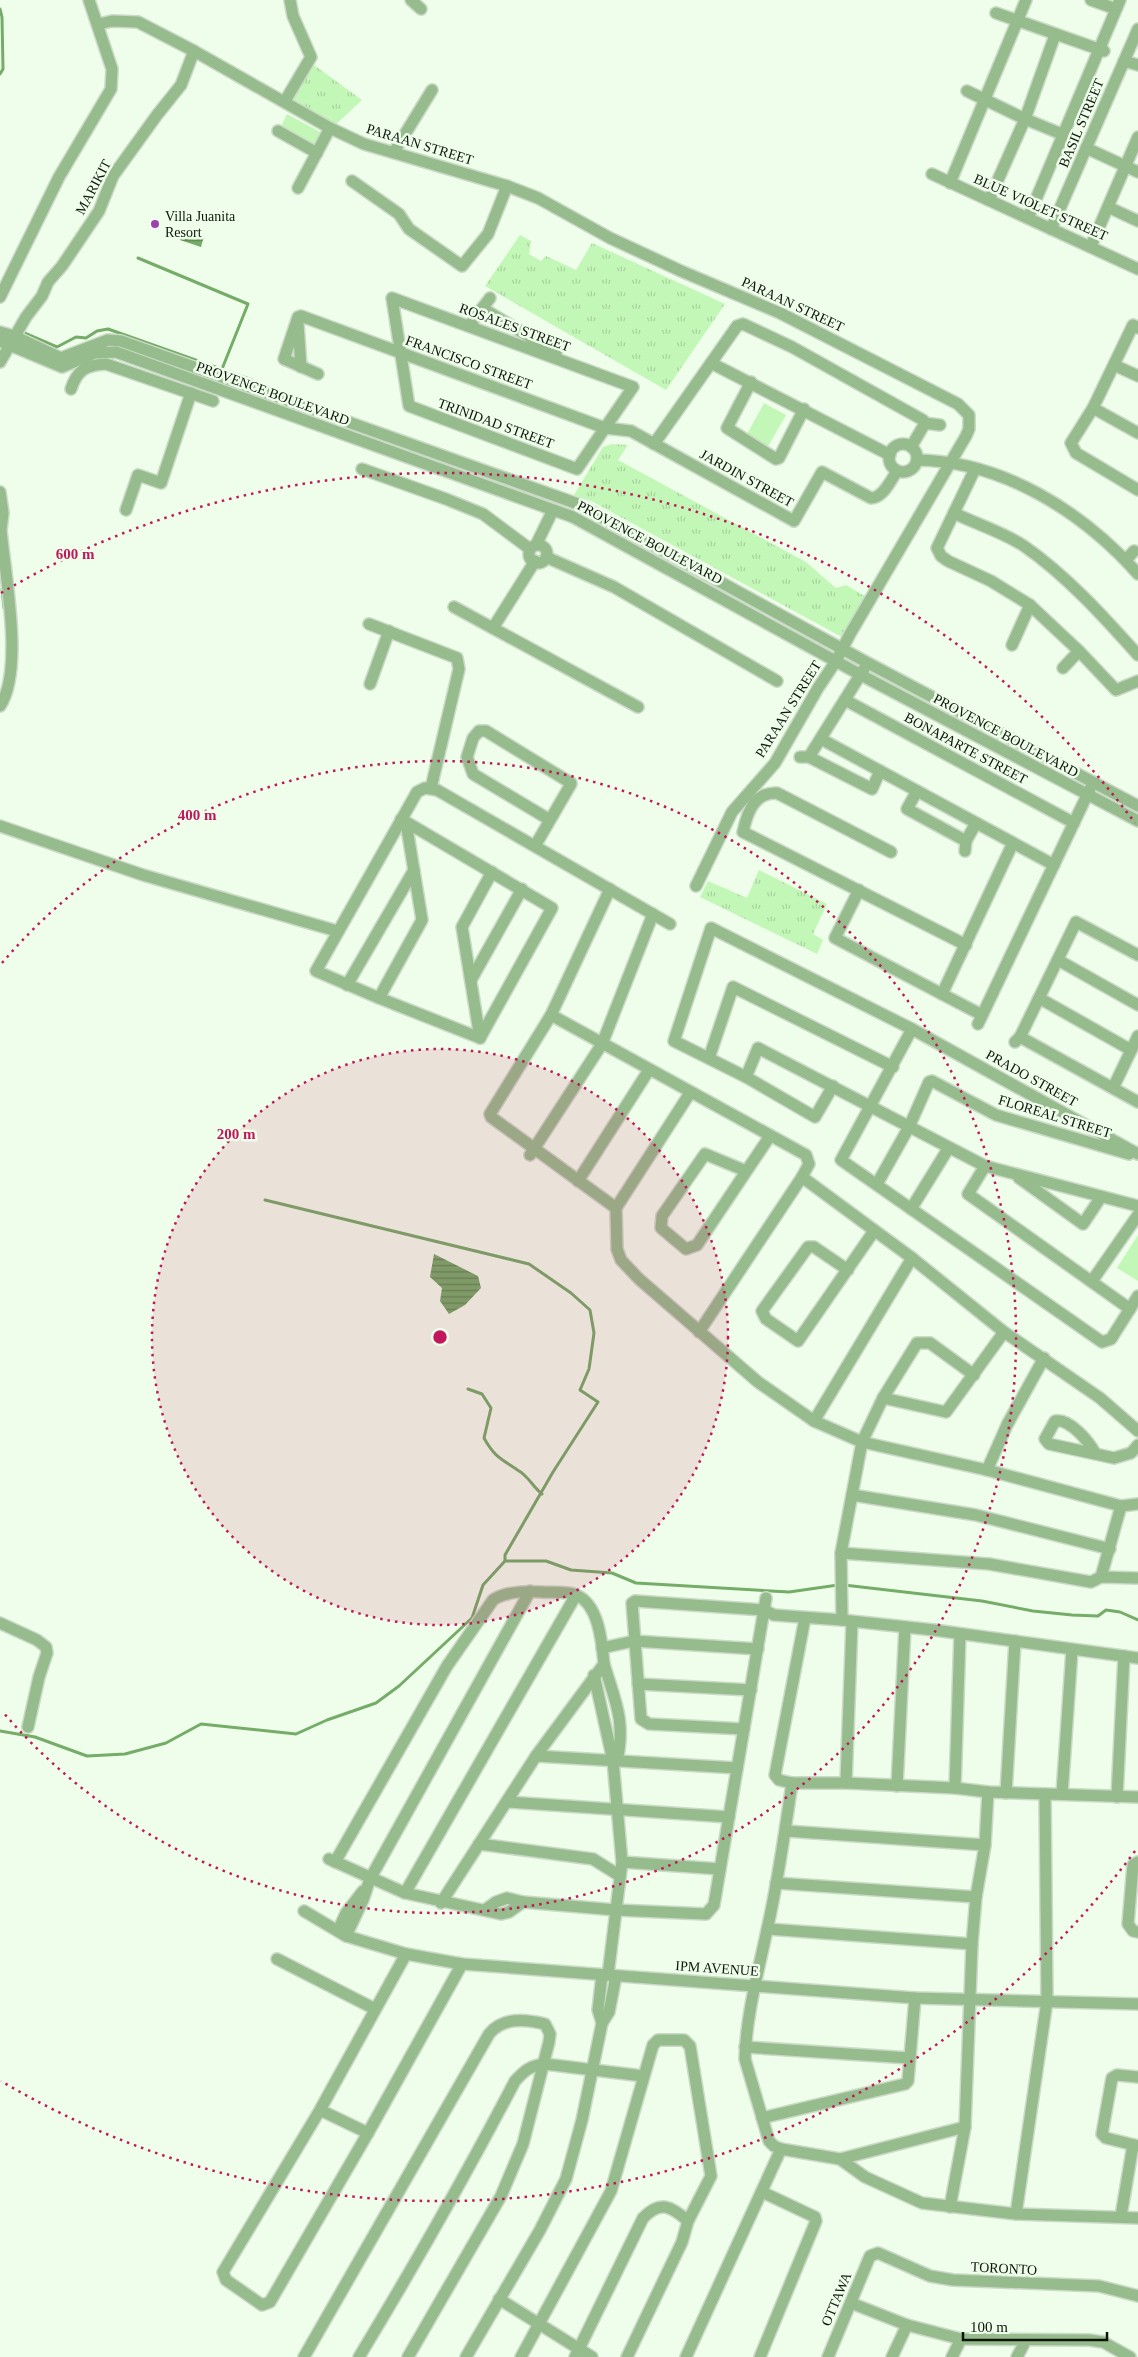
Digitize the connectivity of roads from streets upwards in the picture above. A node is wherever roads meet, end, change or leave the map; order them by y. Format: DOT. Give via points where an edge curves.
graph roads {
  1 [pos="89,0"];
  2 [pos="290,0"];
  3 [pos="411,0"];
  4 [pos="1026,0"];
  5 [pos="1091,0"];
  6 [pos="1118,5"];
  7 [pos="421,9"];
  8 [pos="996,13"];
  9 [pos="1017,20"];
  10 [pos="99,24"];
  11 [pos="1138,29"];
  12 [pos="1055,35"];
  13 [pos="194,50"];
  14 [pos="1101,51"];
  15 [pos="1124,61"];
  16 [pos="1138,65"];
  17 [pos="432,90"];
  18 [pos="967,91"];
  19 [pos="984,100"];
  20 [pos="285,101"];
  21 [pos="1025,120"];
  22 [pos="330,128"];
  23 [pos="278,131"];
  24 [pos="1064,135"];
  25 [pos="1138,137"];
  26 [pos="1086,148"];
  27 [pos="394,152"];
  28 [pos="317,153"];
  29 [pos="1126,167"];
  30 [pos="1138,172"];
  31 [pos="932,174"];
  32 [pos="352,181"];
  33 [pos="950,183"];
  34 [pos="507,186"];
  35 [pos="298,188"];
  36 [pos="989,200"];
  37 [pos="1108,207"];
  38 [pos="1028,218"];
  39 [pos="1138,221"];
  40 [pos="1052,229"];
  41 [pos="1091,246"];
  42 [pos="1138,269"];
  43 [pos="0,297"];
  44 [pos="490,298"];
  45 [pos="482,308"];
  46 [pos="298,317"];
  47 [pos="469,326"];
  48 [pos="1138,328"];
  49 [pos="0,332"];
  50 [pos="8,340"];
  51 [pos="402,353"];
  52 [pos="0,362"];
  53 [pos="710,363"];
  54 [pos="1114,364"];
  55 [pos="576,366"];
  56 [pos="62,367"];
  57 [pos="301,367"];
  58 [pos="318,374"];
  59 [pos="1138,376"];
  60 [pos="75,377"];
  61 [pos="751,382"];
  62 [pos="71,389"];
  63 [pos="191,393"];
  64 [pos="213,401"];
  65 [pos="1093,408"];
  66 [pos="804,409"];
  67 [pos="924,423"];
  68 [pos="940,425"];
  69 [pos="605,428"];
  70 [pos="631,431"];
  71 [pos="1138,433"];
  72 [pos="654,444"];
  73 [pos="911,447"];
  74 [pos="890,455"];
  75 [pos="917,460"];
  76 [pos="950,462"];
  77 [pos="362,469"];
  78 [pos="975,469"];
  79 [pos="897,471"];
  80 [pos="1138,490"];
  81 [pos="0,492"];
  82 [pos="578,504"];
  83 [pos="126,510"];
  84 [pos="553,510"];
  85 [pos="954,513"];
  86 [pos="574,517"];
  87 [pos="794,521"];
  88 [pos="789,532"];
  89 [pos="533,547"];
  90 [pos="1134,551"];
  91 [pos="546,557"];
  92 [pos="1126,560"];
  93 [pos="534,562"];
  94 [pos="1138,574"];
  95 [pos="1030,605"];
  96 [pos="454,607"];
  97 [pos="369,624"];
  98 [pos="493,628"];
  99 [pos="389,631"];
  100 [pos="1012,645"];
  101 [pos="843,649"];
  102 [pos="1079,651"];
  103 [pos="1138,655"];
  104 [pos="836,661"];
  105 [pos="868,663"];
  106 [pos="1062,668"];
  107 [pos="861,675"];
  108 [pos="777,681"];
  109 [pos="1138,681"];
  110 [pos="370,684"];
  111 [pos="845,700"];
  112 [pos="0,706"];
  113 [pos="638,707"];
  114 [pos="821,739"];
  115 [pos="880,771"];
  116 [pos="1093,783"];
  117 [pos="431,788"];
  118 [pos="917,791"];
  119 [pos="1087,795"];
  120 [pos="1138,806"];
  121 [pos="550,820"];
  122 [pos="404,821"];
  123 [pos="1138,822"];
  124 [pos="976,823"];
  125 [pos="1074,823"];
  126 [pos="0,826"];
  127 [pos="1013,843"];
  128 [pos="535,846"];
  129 [pos="891,852"];
  130 [pos="1054,865"];
  131 [pos="414,870"];
  132 [pos="492,872"];
  133 [pos="696,886"];
  134 [pos="522,889"];
  135 [pos="610,889"];
  136 [pos="859,890"];
  137 [pos="653,914"];
  138 [pos="670,924"];
  139 [pos="337,930"];
  140 [pos="966,945"];
  141 [pos="1138,955"];
  142 [pos="1058,960"];
  143 [pos="471,980"];
  144 [pos="347,985"];
  145 [pos="942,994"];
  146 [pos="379,998"];
  147 [pos="1039,998"];
  148 [pos="1138,1005"];
  149 [pos="551,1015"];
  150 [pos="912,1029"];
  151 [pos="1138,1036"];
  152 [pos="480,1038"];
  153 [pos="602,1044"];
  154 [pos="1131,1050"];
  155 [pos="709,1058"];
  156 [pos="893,1067"];
  157 [pos="649,1070"];
  158 [pos="746,1077"];
  159 [pos="833,1086"];
  160 [pos="1113,1088"];
  161 [pos="690,1093"];
  162 [pos="1138,1102"];
  163 [pos="872,1106"];
  164 [pos="910,1127"];
  165 [pos="770,1136"];
  166 [pos="948,1149"];
  167 [pos="532,1152"];
  168 [pos="1138,1156"];
  169 [pos="985,1166"];
  170 [pos="746,1171"];
  171 [pos="1013,1175"];
  172 [pos="802,1177"];
  173 [pos="578,1180"];
  174 [pos="877,1184"];
  175 [pos="1101,1197"];
  176 [pos="1138,1206"];
  177 [pos="616,1208"];
  178 [pos="912,1209"];
  179 [pos="1138,1215"];
  180 [pos="874,1231"];
  181 [pos="912,1258"];
  182 [pos="848,1270"];
  183 [pos="1092,1281"];
  184 [pos="1138,1296"];
  185 [pos="1130,1309"];
  186 [pos="699,1332"];
  187 [pos="1004,1332"];
  188 [pos="1044,1358"];
  189 [pos="974,1375"];
  190 [pos="883,1398"];
  191 [pos="814,1421"];
  192 [pos="1138,1431"];
  193 [pos="862,1442"];
  194 [pos="1138,1446"];
  195 [pos="1096,1454"];
  196 [pos="987,1470"];
  197 [pos="852,1495"];
  198 [pos="1138,1504"];
  199 [pos="1121,1506"];
  200 [pos="1110,1549"];
  201 [pos="841,1553"];
  202 [pos="1101,1577"];
  203 [pos="1136,1578"];
  204 [pos="530,1591"];
  205 [pos="576,1595"];
  206 [pos="765,1604"];
  207 [pos="804,1618"];
  208 [pos="847,1621"];
  209 [pos="0,1623"];
  210 [pos="905,1627"];
  211 [pos="960,1634"];
  212 [pos="634,1641"];
  213 [pos="1015,1641"];
  214 [pos="602,1648"];
  215 [pos="758,1649"];
  216 [pos="1072,1650"];
  217 [pos="1124,1656"];
  218 [pos="1138,1658"];
  219 [pos="604,1664"];
  220 [pos="594,1675"];
  221 [pos="638,1684"];
  222 [pos="751,1690"];
  223 [pos="28,1727"];
  224 [pos="744,1729"];
  225 [pos="536,1756"];
  226 [pos="615,1761"];
  227 [pos="738,1768"];
  228 [pos="792,1783"];
  229 [pos="846,1783"];
  230 [pos="896,1786"];
  231 [pos="955,1788"];
  232 [pos="988,1792"];
  233 [pos="1006,1793"];
  234 [pos="1045,1794"];
  235 [pos="1062,1794"];
  236 [pos="1117,1797"];
  237 [pos="1138,1797"];
  238 [pos="506,1802"];
  239 [pos="616,1809"];
  240 [pos="729,1817"];
  241 [pos="786,1830"];
  242 [pos="479,1844"];
  243 [pos="985,1845"];
  244 [pos="622,1862"];
  245 [pos="1138,1862"];
  246 [pos="720,1869"];
  247 [pos="620,1876"];
  248 [pos="368,1883"];
  249 [pos="776,1883"];
  250 [pos="404,1893"];
  251 [pos="976,1897"];
  252 [pos="441,1903"];
  253 [pos="616,1910"];
  254 [pos="304,1911"];
  255 [pos="768,1928"];
  256 [pos="1138,1932"];
  257 [pos="342,1933"];
  258 [pos="972,1944"];
  259 [pos="406,1954"];
  260 [pos="277,1959"];
  261 [pos="462,1964"];
  262 [pos="609,1975"];
  263 [pos="755,1985"];
  264 [pos="915,1998"];
  265 [pos="971,1998"];
  266 [pos="1047,2001"];
  267 [pos="1138,2004"];
  268 [pos="375,2009"];
  269 [pos="746,2046"];
  270 [pos="909,2058"];
  271 [pos="545,2064"];
  272 [pos="593,2070"];
  273 [pos="643,2076"];
  274 [pos="1138,2078"];
  275 [pos="320,2110"];
  276 [pos="762,2118"];
  277 [pos="965,2127"];
  278 [pos="368,2133"];
  279 [pos="1135,2145"];
  280 [pos="781,2148"];
  281 [pos="840,2159"];
  282 [pos="762,2192"];
  283 [pos="950,2207"];
  284 [pos="1016,2214"];
  285 [pos="1121,2216"];
  286 [pos="1138,2218"];
  287 [pos="688,2221"];
  288 [pos="873,2253"];
  289 [pos="1138,2296"];
  290 [pos="499,2299"];
  291 [pos="851,2303"];
  292 [pos="540,2324"];
  293 [pos="907,2325"];
  294 [pos="961,2339"];
  295 [pos="1026,2340"];
  296 [pos="577,2353"];
  297 [pos="304,2357"];
  298 [pos="359,2357"];
  299 [pos="408,2357"];
  300 [pos="466,2357"];
  301 [pos="521,2357"];
  302 [pos="592,2357"];
  303 [pos="627,2357"];
  304 [pos="686,2357"];
  305 [pos="760,2357"];
  306 [pos="828,2357"];
  307 [pos="892,2357"];
  308 [pos="952,2357"];
  309 [pos="1017,2357"];
  310 [pos="1130,2357"];
  1 -- 10 [label="street"];
  2 -- 20 [label="street" via="310,57"];
  3 -- 7 [label="street"];
  4 -- 9 [label="street"];
  5 -- 6 [label="street"];
  6 -- 14 [label="street"];
  8 -- 9 [label="street"];
  9 -- 12 [label="street"];
  9 -- 19 [label="street"];
  10 -- 13 [label="street, PARAAN STREET" via="138,22"];
  10 -- 43 [label="street" via="112,69 111,89 59,177"];
  11 -- 15 [label="street, BASIL STREET"];
  12 -- 14 [label="street"];
  12 -- 21 [label="street"];
  13 -- 20 [label="street, PARAAN STREET"];
  13 -- 50 [label="street, MARIKIT" via="181,85 113,176 99,211"];
  14 -- 24 [label="street"];
  15 -- 16 [label="street"];
  15 -- 26 [label="street, BASIL STREET"];
  17 -- 27 [label="street"];
  18 -- 19 [label="street"];
  19 -- 21 [label="street"];
  19 -- 33 [label="street"];
  20 -- 22 [label="street, PARAAN STREET"];
  21 -- 24 [label="street"];
  21 -- 36 [label="street"];
  22 -- 27 [label="street, PARAAN STREET" via="364,144"];
  22 -- 28 [label="street"];
  23 -- 28 [label="street"];
  24 -- 38 [label="street"];
  25 -- 29 [label="street"];
  26 -- 29 [label="street"];
  26 -- 40 [label="street, BASIL STREET"];
  27 -- 34 [label="street, PARAAN STREET"];
  28 -- 35 [label="street"];
  29 -- 30 [label="street"];
  29 -- 37 [label="street"];
  31 -- 33 [label="street, BLUE VIOLET STREET"];
  32 -- 34 [label="street" via="399,214 409,229 462,266 488,234"];
  33 -- 36 [label="street, BLUE VIOLET STREET"];
  34 -- 76 [label="street, PARAAN STREET" via="538,198 610,238 672,267 780,313 958,404 969,415 969,429"];
  36 -- 38 [label="street, BLUE VIOLET STREET"];
  37 -- 39 [label="street"];
  37 -- 41 [label="street"];
  38 -- 40 [label="street, BLUE VIOLET STREET"];
  40 -- 41 [label="street, BLUE VIOLET STREET"];
  41 -- 42 [label="street, BLUE VIOLET STREET"];
  44 -- 45 [label="street"];
  45 -- 47 [label="street"];
  45 -- 55 [label="street"];
  46 -- 51 [label="street, FRANCISCO STREET"];
  46 -- 57 [label="street"];
  46 -- 57 [label="street" via="284,359"];
  47 -- 51 [label="street, ROSALES STREET" via="392,295"];
  47 -- 55 [label="street, ROSALES STREET"];
  48 -- 54 [label="street" via="1133,326"];
  49 -- 50 [label="street"];
  50 -- 52 [label="street, MARIKIT"];
  50 -- 56 [label="street"];
  50 -- 82 [label="street, PROVENCE BOULEVARD" via="61,358 108,340 121,341"];
  51 -- 69 [label="street, FRANCISCO STREET"];
  51 -- 69 [label="street, TRINIDAD STREET" via="409,406 574,473"];
  53 -- 61 [label="street"];
  53 -- 67 [label="street" via="737,326 742,324 792,347"];
  53 -- 72 [label="street"];
  54 -- 59 [label="street"];
  54 -- 65 [label="street"];
  55 -- 69 [label="street, ROSALES STREET" via="636,384"];
  56 -- 60 [label="street"];
  56 -- 84 [label="street, PROVENCE BOULEVARD" via="95,352 116,352"];
  57 -- 58 [label="street"];
  60 -- 62 [label="street"];
  60 -- 63 [label="street" via="95,364 106,364"];
  61 -- 66 [label="street"];
  61 -- 66 [label="street" via="727,428 776,459"];
  63 -- 64 [label="street"];
  63 -- 83 [label="street" via="160,483 138,475 136,500"];
  65 -- 71 [label="street"];
  65 -- 80 [label="street" via="1070,443 1073,449"];
  66 -- 74 [label="street"];
  67 -- 68 [label="street"];
  67 -- 73 [label="street"];
  69 -- 70 [label="street, FRANCISCO STREET"];
  70 -- 72 [label="street, JARDIN STREET"];
  72 -- 87 [label="street, JARDIN STREET"];
  73 -- 74 [label="street" via="898,445"];
  73 -- 75 [label="street"];
  74 -- 79 [label="street" via="890,464"];
  75 -- 76 [label="street"];
  75 -- 79 [label="street" via="908,472"];
  76 -- 78 [label="street"];
  76 -- 101 [label="street, PARAAN STREET"];
  77 -- 89 [label="street" via="483,514"];
  78 -- 85 [label="street"];
  78 -- 92 [label="street" via="1000,468 1059,506"];
  79 -- 87 [label="street, JARDIN STREET" via="881,494 871,498 818,469"];
  81 -- 112 [label="street" via="13,650 12,670"];
  82 -- 86 [label="street"];
  82 -- 101 [label="street, PROVENCE BOULEVARD"];
  84 -- 86 [label="street, PROVENCE BOULEVARD"];
  84 -- 89 [label="street"];
  85 -- 95 [label="street" via="938,548 941,556 992,581"];
  85 -- 103 [label="street" via="1022,545 1055,570"];
  86 -- 104 [label="street, PROVENCE BOULEVARD"];
  87 -- 88 [label="street"];
  89 -- 91 [label="street" via="545,548"];
  89 -- 93 [label="street" via="530,556"];
  90 -- 92 [label="street"];
  91 -- 93 [label="street" via="541,562"];
  91 -- 108 [label="street" via="614,587"];
  92 -- 94 [label="street"];
  93 -- 98 [label="street"];
  95 -- 100 [label="street"];
  95 -- 102 [label="street"];
  96 -- 98 [label="street"];
  97 -- 99 [label="street"];
  98 -- 113 [label="street"];
  99 -- 110 [label="street"];
  99 -- 117 [label="street" via="457,658 459,663"];
  101 -- 104 [label="street, PARAAN STREET"];
  101 -- 105 [label="street, PROVENCE BOULEVARD"];
  102 -- 106 [label="street"];
  102 -- 109 [label="street" via="1116,690"];
  104 -- 107 [label="street, PROVENCE BOULEVARD"];
  104 -- 133 [label="street, PARAAN STREET" via="775,763 732,812"];
  105 -- 107 [label="street"];
  105 -- 116 [label="street, PROVENCE BOULEVARD"];
  107 -- 111 [label="street"];
  107 -- 119 [label="street, PROVENCE BOULEVARD"];
  111 -- 114 [label="street"];
  111 -- 125 [label="street, BONAPARTE STREET"];
  114 -- 115 [label="street"];
  114 -- 115 [label="street" via="804,757 869,794"];
  115 -- 118 [label="street"];
  116 -- 119 [label="street"];
  116 -- 120 [label="street, PROVENCE BOULEVARD"];
  117 -- 122 [label="street" via="417,792"];
  117 -- 128 [label="street"];
  118 -- 124 [label="street"];
  118 -- 124 [label="street" via="907,809 965,846"];
  119 -- 123 [label="street, PROVENCE BOULEVARD"];
  119 -- 125 [label="street"];
  121 -- 121 [label="street" via="473,774 468,757 473,738 479,731 486,731 570,781"];
  121 -- 128 [label="street"];
  122 -- 131 [label="street"];
  122 -- 132 [label="street"];
  122 -- 139 [label="street"];
  124 -- 127 [label="street"];
  125 -- 130 [label="street"];
  126 -- 139 [label="street" via="143,875"];
  127 -- 130 [label="street"];
  127 -- 140 [label="street"];
  128 -- 135 [label="street"];
  129 -- 136 [label="street" via="784,796 769,793 757,799 747,816 743,832"];
  130 -- 145 [label="street" via="980,1020"];
  131 -- 144 [label="street"];
  131 -- 146 [label="street" via="422,920"];
  132 -- 134 [label="street"];
  132 -- 143 [label="street" via="462,927"];
  134 -- 143 [label="street"];
  134 -- 152 [label="street" via="551,906 552,910"];
  135 -- 137 [label="street"];
  135 -- 149 [label="street"];
  136 -- 140 [label="street"];
  136 -- 145 [label="street" via="835,938"];
  137 -- 138 [label="street"];
  137 -- 153 [label="street"];
  139 -- 144 [label="street" via="316,971"];
  140 -- 145 [label="street"];
  141 -- 142 [label="street" via="1076,922"];
  142 -- 147 [label="street"];
  142 -- 148 [label="street"];
  143 -- 152 [label="street"];
  144 -- 146 [label="street"];
  146 -- 152 [label="street"];
  147 -- 154 [label="street"];
  147 -- 160 [label="street" via="1017,1040"];
  149 -- 153 [label="street"];
  149 -- 167 [label="street" via="490,1114"];
  150 -- 155 [label="street, PRADO STREET" via="711,928 674,1041"];
  150 -- 156 [label="street"];
  150 -- 168 [label="street, PRADO STREET"];
  151 -- 154 [label="street"];
  153 -- 157 [label="street"];
  153 -- 167 [label="street"];
  154 -- 160 [label="street"];
  155 -- 156 [label="street" via="733,987"];
  155 -- 158 [label="street"];
  156 -- 163 [label="street"];
  157 -- 161 [label="street"];
  157 -- 173 [label="street"];
  158 -- 159 [label="street" via="758,1048"];
  158 -- 159 [label="street" via="815,1117"];
  159 -- 163 [label="street"];
  160 -- 162 [label="street"];
  161 -- 165 [label="street"];
  161 -- 177 [label="street"];
  163 -- 164 [label="street"];
  163 -- 174 [label="street" via="841,1160"];
  164 -- 166 [label="street"];
  164 -- 168 [label="street, FLOREAL STREET" via="932,1081 996,1115"];
  164 -- 174 [label="street"];
  165 -- 170 [label="street"];
  165 -- 172 [label="street" via="806,1155 809,1164"];
  166 -- 169 [label="street"];
  166 -- 178 [label="street"];
  167 -- 173 [label="street"];
  169 -- 171 [label="street"];
  169 -- 183 [label="street" via="968,1194"];
  170 -- 170 [label="street" via="697,1245 686,1249 661,1228 662,1216 705,1154"];
  171 -- 175 [label="street"];
  171 -- 175 [label="street" via="1083,1224"];
  172 -- 180 [label="street"];
  172 -- 186 [label="street"];
  173 -- 177 [label="street"];
  174 -- 178 [label="street"];
  175 -- 176 [label="street"];
  177 -- 186 [label="street" via="617,1249 621,1260"];
  178 -- 185 [label="street" via="1102,1342 1111,1339"];
  179 -- 183 [label="street"];
  180 -- 181 [label="street"];
  180 -- 182 [label="street"];
  181 -- 187 [label="street"];
  181 -- 191 [label="street"];
  182 -- 182 [label="street" via="798,1341 766,1320 762,1311 808,1247 814,1247"];
  183 -- 185 [label="street"];
  184 -- 185 [label="street"];
  186 -- 191 [label="street" via="758,1382"];
  187 -- 188 [label="street"];
  187 -- 189 [label="street"];
  188 -- 192 [label="street" via="1100,1398"];
  188 -- 196 [label="street" via="1007,1425"];
  189 -- 190 [label="street" via="946,1412"];
  189 -- 190 [label="street" via="930,1343 917,1343"];
  190 -- 193 [label="street"];
  191 -- 193 [label="street"];
  193 -- 196 [label="street"];
  193 -- 197 [label="street"];
  194 -- 195 [label="street" via="1120,1458"];
  196 -- 199 [label="street"];
  197 -- 200 [label="street" via="976,1515"];
  197 -- 201 [label="street"];
  198 -- 199 [label="street"];
  199 -- 200 [label="street"];
  200 -- 202 [label="street"];
  201 -- 202 [label="street" via="989,1564 1091,1582"];
  201 -- 208 [label="street" via="840,1572"];
  202 -- 203 [label="street"];
  204 -- 205 [label="street"];
  204 -- 248 [label="street"];
  204 -- 248 [label="street" via="493,1600 447,1666 332,1860"];
  205 -- 214 [label="street" via="585,1601 594,1615"];
  205 -- 250 [label="street"];
  206 -- 207 [label="street" via="774,1616"];
  206 -- 212 [label="street" via="635,1601 631,1606"];
  206 -- 215 [label="street"];
  207 -- 208 [label="street"];
  207 -- 228 [label="street" via="775,1775 779,1780"];
  208 -- 210 [label="street"];
  208 -- 229 [label="street"];
  209 -- 223 [label="street" via="46,1647"];
  210 -- 211 [label="street"];
  210 -- 230 [label="street"];
  211 -- 213 [label="street"];
  211 -- 231 [label="street"];
  212 -- 214 [label="street"];
  212 -- 215 [label="street"];
  212 -- 221 [label="street"];
  213 -- 216 [label="street"];
  213 -- 233 [label="street"];
  214 -- 219 [label="street"];
  215 -- 222 [label="street"];
  216 -- 217 [label="street"];
  216 -- 235 [label="street"];
  217 -- 218 [label="street"];
  217 -- 236 [label="street"];
  219 -- 220 [label="street"];
  219 -- 226 [label="street" via="620,1719 622,1739"];
  220 -- 225 [label="street"];
  220 -- 226 [label="street"];
  221 -- 222 [label="street"];
  221 -- 224 [label="street" via="642,1719 649,1724"];
  222 -- 224 [label="street"];
  224 -- 227 [label="street"];
  225 -- 226 [label="street"];
  225 -- 238 [label="street"];
  226 -- 227 [label="street"];
  226 -- 239 [label="street"];
  227 -- 240 [label="street"];
  228 -- 229 [label="street"];
  228 -- 241 [label="street"];
  229 -- 230 [label="street"];
  230 -- 231 [label="street"];
  231 -- 232 [label="street"];
  232 -- 233 [label="street"];
  232 -- 243 [label="street"];
  233 -- 234 [label="street"];
  234 -- 235 [label="street"];
  234 -- 266 [label="street"];
  235 -- 236 [label="street"];
  236 -- 237 [label="street"];
  238 -- 239 [label="street"];
  238 -- 242 [label="street"];
  239 -- 240 [label="street"];
  239 -- 244 [label="street"];
  240 -- 246 [label="street"];
  241 -- 243 [label="street"];
  241 -- 249 [label="street"];
  242 -- 247 [label="street" via="593,1859"];
  242 -- 252 [label="street"];
  243 -- 251 [label="street"];
  244 -- 246 [label="street"];
  244 -- 247 [label="street"];
  245 -- 256 [label="street" via="1133,1865 1128,1924"];
  246 -- 253 [label="street" via="714,1905 706,1914"];
  247 -- 253 [label="street"];
  248 -- 250 [label="street"];
  248 -- 257 [label="street" via="363,1900"];
  249 -- 251 [label="street"];
  249 -- 255 [label="street"];
  250 -- 252 [label="street"];
  251 -- 258 [label="street"];
  252 -- 253 [label="street" via="500,1914 523,1902"];
  253 -- 262 [label="street"];
  254 -- 257 [label="street, IPM AVENUE"];
  255 -- 258 [label="street"];
  255 -- 263 [label="street"];
  257 -- 259 [label="street, IPM AVENUE"];
  258 -- 265 [label="street"];
  259 -- 261 [label="street, IPM AVENUE"];
  259 -- 268 [label="street"];
  260 -- 268 [label="street"];
  261 -- 262 [label="street, IPM AVENUE"];
  261 -- 278 [label="street"];
  262 -- 263 [label="street, IPM AVENUE"];
  262 -- 272 [label="street" via="598,2010 602,2022"];
  263 -- 264 [label="street, IPM AVENUE"];
  263 -- 269 [label="street"];
  264 -- 265 [label="street, IPM AVENUE"];
  264 -- 270 [label="street"];
  265 -- 266 [label="street, IPM AVENUE"];
  265 -- 277 [label="street"];
  266 -- 267 [label="street, IPM AVENUE"];
  266 -- 284 [label="street"];
  268 -- 275 [label="street"];
  269 -- 270 [label="street"];
  269 -- 276 [label="street" via="745,2059"];
  270 -- 276 [label="street" via="905,2084"];
  271 -- 272 [label="street"];
  271 -- 297 [label="street" via="550,2034 545,2024 507,2021 494,2028"];
  271 -- 298 [label="street" via="529,2068 515,2081 472,2165"];
  271 -- 299 [label="street" via="523,2144 502,2196"];
  272 -- 273 [label="street"];
  272 -- 290 [label="street" via="566,2179"];
  273 -- 287 [label="street" via="658,2040 684,2040 690,2046 711,2176"];
  273 -- 292 [label="street" via="611,2191"];
  274 -- 279 [label="street" via="1117,2075 1112,2078 1102,2134 1106,2138"];
  275 -- 278 [label="street"];
  275 -- 278 [label="street" via="223,2272 226,2280 262,2305 270,2302"];
  276 -- 280 [label="street" via="769,2141"];
  277 -- 281 [label="street"];
  277 -- 283 [label="street"];
  279 -- 285 [label="street"];
  280 -- 281 [label="street"];
  280 -- 282 [label="street"];
  281 -- 283 [label="street" via="897,2193 922,2203"];
  282 -- 304 [label="street"];
  282 -- 305 [label="street" via="815,2217 816,2221"];
  283 -- 284 [label="street"];
  284 -- 285 [label="street"];
  285 -- 286 [label="street"];
  287 -- 296 [label="street" via="678,2212 661,2206 652,2208 643,2218"];
  287 -- 303 [label="street" via="682,2242"];
  288 -- 289 [label="street, TORONTO" via="878,2252 930,2276 953,2280 1099,2286"];
  288 -- 291 [label="street, OTTAWA"];
  290 -- 292 [label="street"];
  290 -- 300 [label="street"];
  291 -- 293 [label="street"];
  291 -- 306 [label="street, OTTAWA"];
  292 -- 296 [label="street"];
  292 -- 301 [label="street"];
  293 -- 294 [label="street"];
  293 -- 307 [label="street"];
  294 -- 295 [label="street"];
  294 -- 308 [label="street"];
  295 -- 309 [label="street"];
  295 -- 310 [label="street" via="1103,2342"];
  296 -- 302 [label="street"];
}
